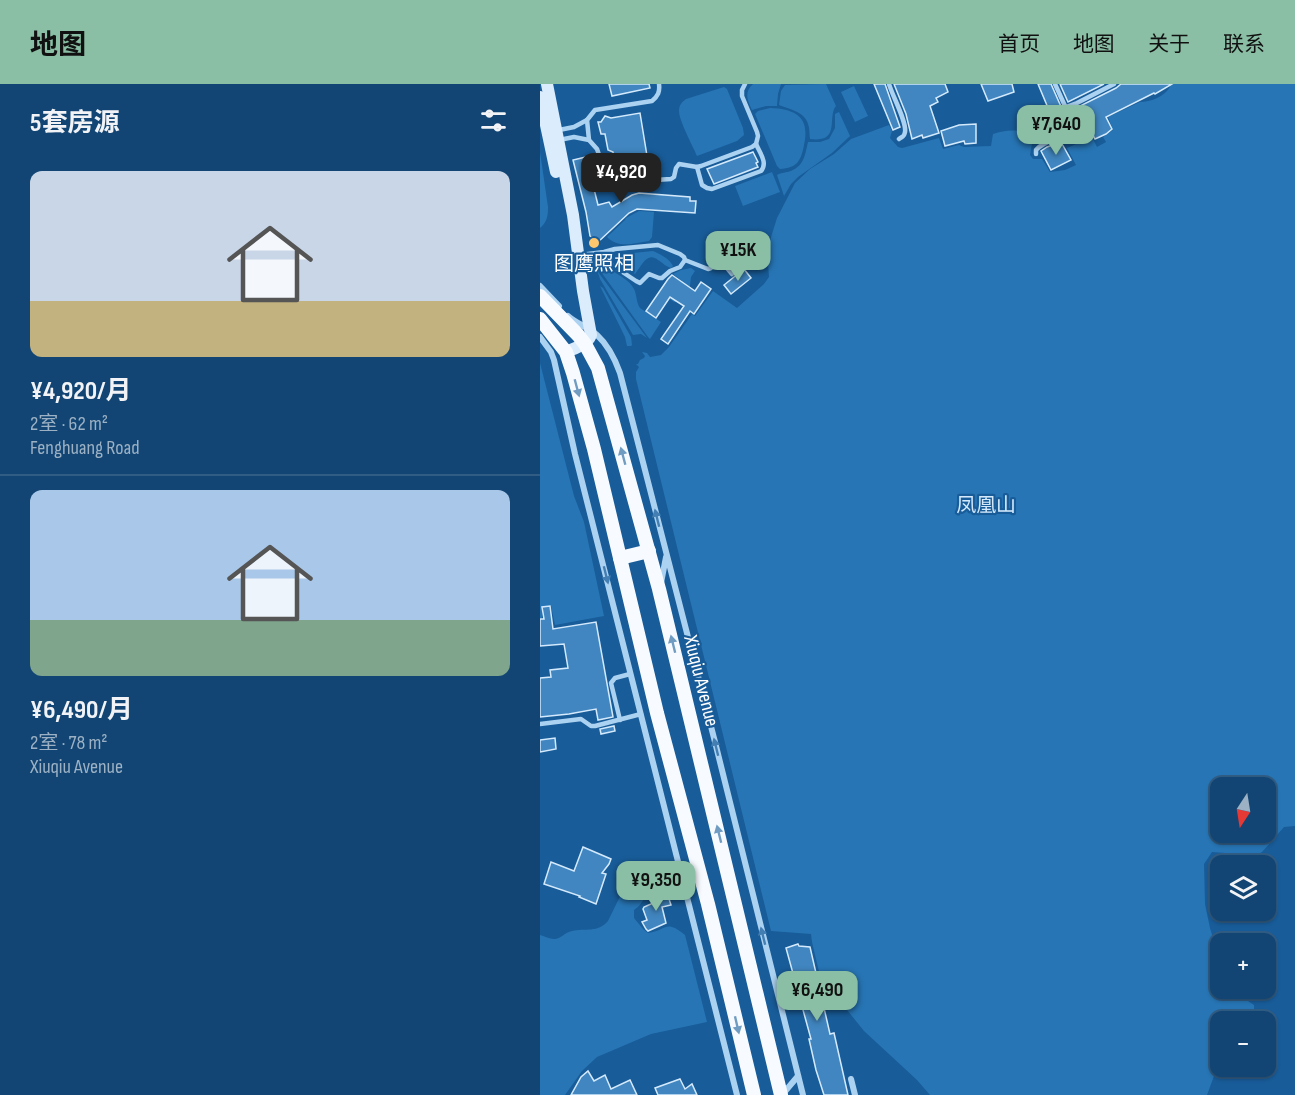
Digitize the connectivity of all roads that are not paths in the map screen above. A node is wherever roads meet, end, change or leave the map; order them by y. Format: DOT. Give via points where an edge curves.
graph roads {
  1 [pos="548,84"];
  2 [pos="659,84"];
  3 [pos="745,84"];
  4 [pos="889,84"];
  5 [pos="1055,84"];
  6 [pos="1114,84"];
  7 [pos="540,97"];
  8 [pos="1066,106"];
  9 [pos="587,120"];
  10 [pos="557,135"];
  11 [pos="899,139"];
  12 [pos="589,140"];
  13 [pos="756,144"];
  14 [pos="1036,154"];
  15 [pos="697,167"];
  16 [pos="578,258"];
  17 [pos="685,260"];
  18 [pos="732,274"];
  19 [pos="540,286"];
  20 [pos="540,296"];
  21 [pos="540,319"];
  22 [pos="583,333"];
  23 [pos="540,338"];
  24 [pos="562,346"];
  25 [pos="649,551"];
  26 [pos="667,555"];
  27 [pos="620,558"];
  28 [pos="659,589"];
  29 [pos="637,632"];
  30 [pos="622,640"];
  31 [pos="646,669"];
  32 [pos="631,677"];
  33 [pos="657,713"];
  34 [pos="641,714"];
  35 [pos="620,720"];
  36 [pos="540,724"];
  37 [pos="644,726"];
  38 [pos="676,787"];
  39 [pos="662,795"];
  40 [pos="754,980"];
  41 [pos="727,984"];
  42 [pos="798,1076"];
  43 [pos="852,1079"];
  44 [pos="737,1095"];
  45 [pos="753,1095"];
  46 [pos="781,1095"];
  47 [pos="803,1095"];
  48 [pos="855,1095"];
  1 -- 10 [label="main road"];
  2 -- 9 [label="lane" via="660,90 652,101 595,110"];
  3 -- 13 [label="lane" via="742,96 757,132"];
  4 -- 11 [label="lane" via="906,129"];
  5 -- 8 [label="lane"];
  6 -- 8 [label="lane"];
  7 -- 22 [label="main road" via="565,213"];
  8 -- 14 [label="lane" via="1075,128 1041,144"];
  9 -- 10 [label="lane"];
  9 -- 12 [label="lane"];
  10 -- 12 [label="lane"];
  10 -- 16 [label="main road"];
  12 -- 15 [label="lane" via="604,169 622,182 671,179 679,164"];
  13 -- 15 [label="lane"];
  13 -- 15 [label="lane" via="764,162 761,171 712,189 702,185"];
  16 -- 17 [label="lane" via="652,245 680,254"];
  16 -- 17 [label="lane" via="603,259 640,283 649,274 662,278"];
  16 -- 22 [label="main road"];
  17 -- 18 [label="lane" via="708,269 721,261"];
  19 -- 22 [label="street"];
  20 -- 22 [label="main road, Xiuqiu Avenue"];
  21 -- 24 [label="main road"];
  22 -- 24 [label="main road"];
  25 -- 22 [label="main road, Xiuqiu Avenue, one-way" via="598,368"];
  26 -- 22 [label="street, one-way" via="620,373 597,335"];
  23 -- 30 [label="street, one-way" via="554,360"];
  24 -- 27 [label="main road, one-way" via="594,449"];
  25 -- 27 [label="main road"];
  25 -- 28 [label="main road, Xiuqiu Avenue"];
  26 -- 28 [label="street"];
  42 -- 26 [label="street, one-way"];
  27 -- 29 [label="main road"];
  40 -- 28 [label="main road, Xiuqiu Avenue, one-way"];
  29 -- 30 [label="street"];
  29 -- 31 [label="main road"];
  30 -- 32 [label="street"];
  31 -- 32 [label="street"];
  31 -- 33 [label="main road"];
  32 -- 34 [label="street"];
  32 -- 35 [label="lane" via="615,678 611,683"];
  33 -- 37 [label="street"];
  33 -- 38 [label="main road"];
  34 -- 35 [label="lane"];
  34 -- 37 [label="street"];
  35 -- 36 [label="lane" via="595,726 581,719"];
  37 -- 39 [label="street"];
  38 -- 39 [label="street"];
  38 -- 41 [label="main road"];
  39 -- 44 [label="street"];
  40 -- 41 [label="main road"];
  40 -- 46 [label="main road, Xiuqiu Avenue"];
  41 -- 45 [label="main road, one-way"];
  42 -- 46 [label="street"];
  42 -- 47 [label="street"];
  43 -- 48 [label="street"];
}
